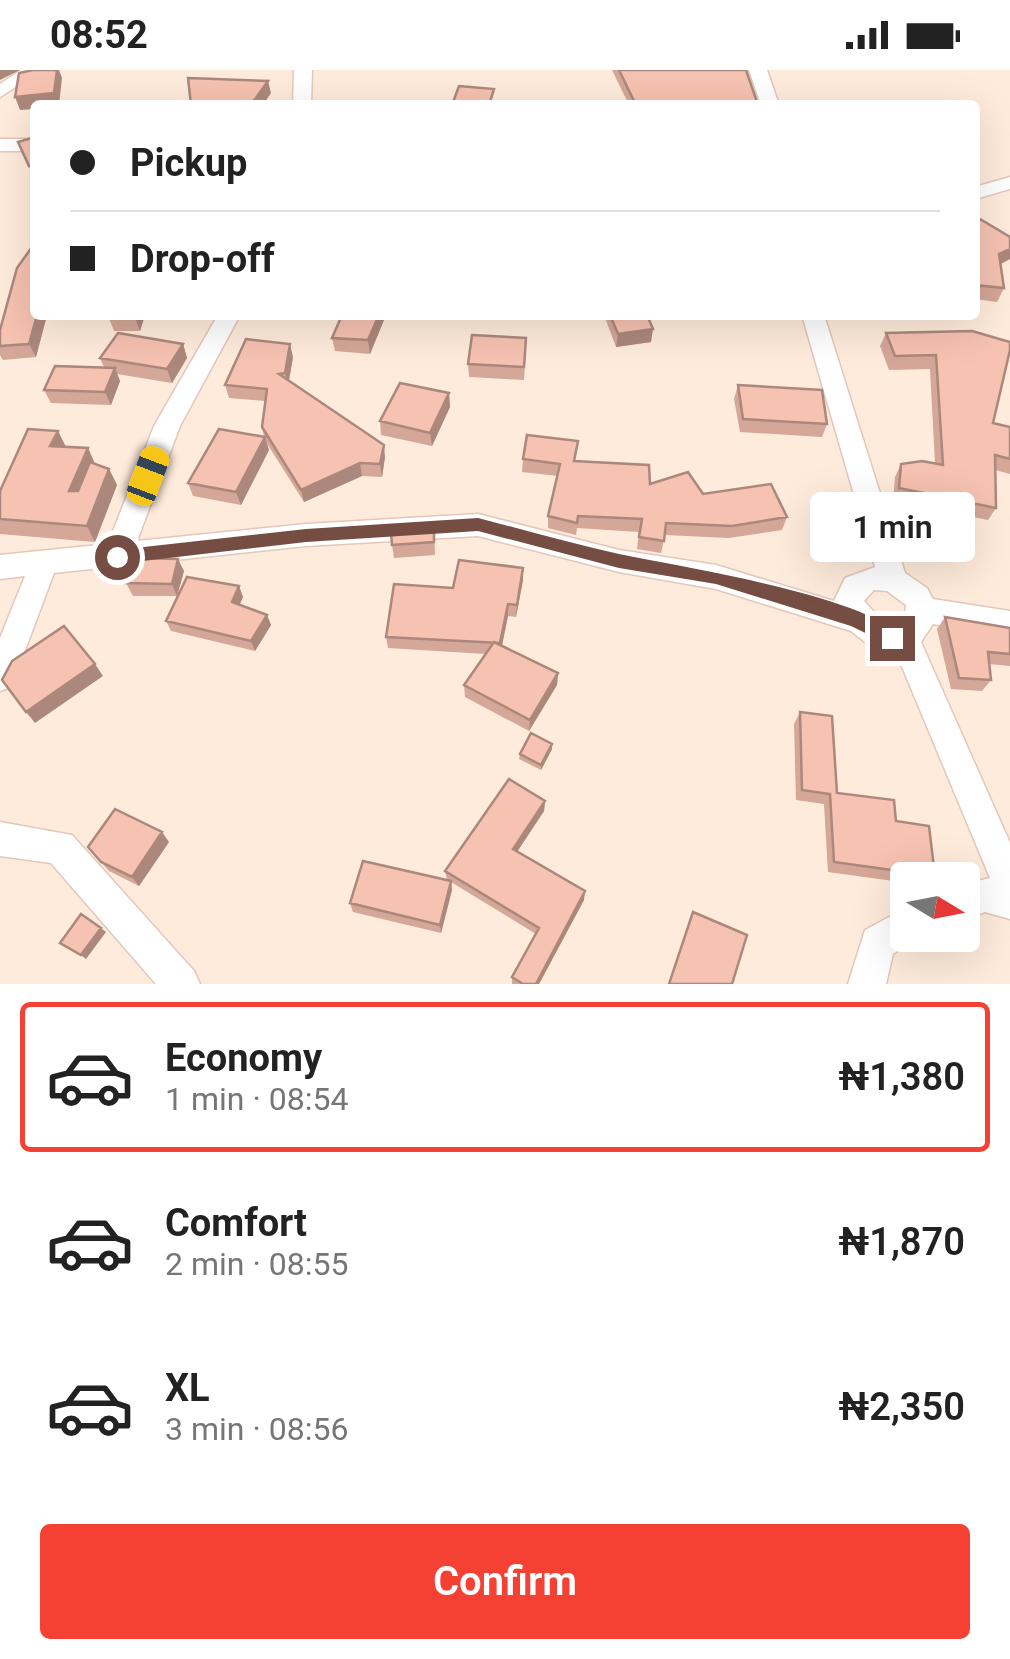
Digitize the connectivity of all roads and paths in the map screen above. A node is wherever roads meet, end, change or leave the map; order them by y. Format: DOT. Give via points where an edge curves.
graph roads {
  1 [pos="33,70"];
  2 [pos="303,70"];
  3 [pos="758,70"];
  4 [pos="0,92"];
  5 [pos="302,100"];
  6 [pos="768,100"];
  7 [pos="0,145"];
  8 [pos="30,145"];
  9 [pos="1010,183"];
  10 [pos="980,191"];
  11 [pos="226,320"];
  12 [pos="815,320"];
  13 [pos="117,557"];
  14 [pos="44,564"];
  15 [pos="0,567"];
  16 [pos="894,580"];
  17 [pos="856,620"];
  18 [pos="914,623"];
  19 [pos="1010,624"];
  20 [pos="0,677"];
  21 [pos="0,838"];
  22 [pos="1010,884"];
  23 [pos="980,896"];
  24 [pos="1010,900"];
  25 [pos="890,936"];
  26 [pos="181,984"];
  27 [pos="867,984"];
  1 -- 4 [label="street"];
  2 -- 5 [label="street"];
  3 -- 6 [label="street"];
  7 -- 8 [label="street"];
  9 -- 10 [label="street"];
  11 -- 13 [label="street" via="167,426"];
  12 -- 16 [label="street"];
  13 -- 14 [label="street"];
  13 -- 17 [label="street" via="306,535 478,525 619,561 716,577"];
  14 -- 15 [label="street"];
  14 -- 20 [label="street"];
  16 -- 17 [label="street" via="872,578 855,586 849,602"];
  16 -- 18 [label="street" via="918,597"];
  17 -- 18 [label="street" via="878,635"];
  18 -- 19 [label="street"];
  18 -- 22 [label="street"];
  21 -- 26 [label="street" via="60,847"];
  23 -- 24 [label="street"];
  25 -- 27 [label="street" via="878,944"];
}
